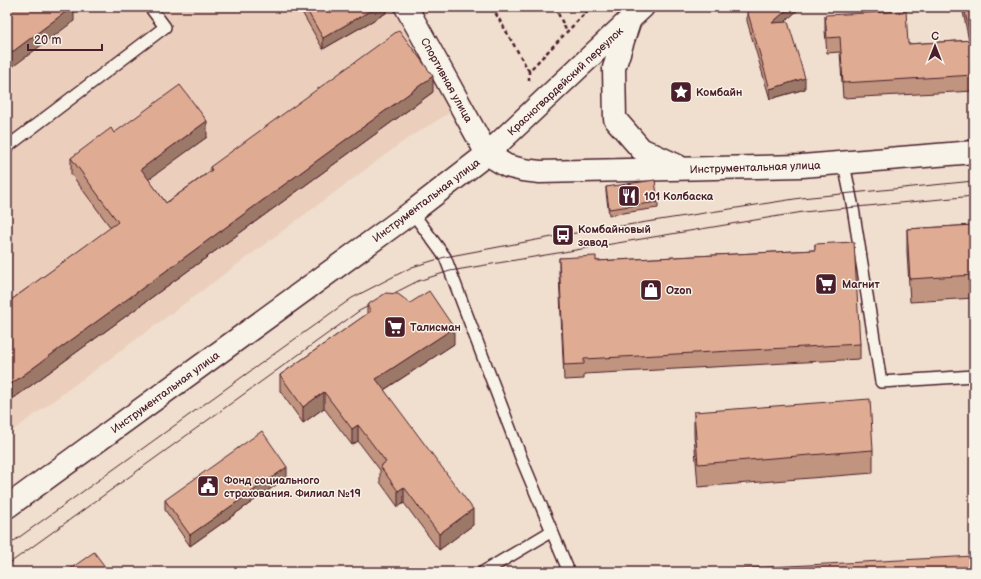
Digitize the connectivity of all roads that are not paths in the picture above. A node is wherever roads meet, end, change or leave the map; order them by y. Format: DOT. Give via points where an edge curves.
graph roads {
  1 [pos="150,7"];
  2 [pos="406,7"];
  3 [pos="636,14"];
  4 [pos="7,146"];
  5 [pos="974,152"];
  6 [pos="488,154"];
  7 [pos="844,164"];
  8 [pos="684,169"];
  9 [pos="412,212"];
  10 [pos="974,376"];
  11 [pos="7,506"];
  12 [pos="552,531"];
  13 [pos="483,572"];
  14 [pos="569,572"];
  1 -- 4 [label="lane" via="165,27"];
  2 -- 6 [label="main road, Спортивная улица"];
  3 -- 6 [label="main road, Красногвардейский переулок"];
  3 -- 8 [label="main road" via="614,68 616,119 641,149"];
  5 -- 7 [label="main road, Инструментальная улица"];
  6 -- 8 [label="main road, Инструментальная улица" via="507,166 540,172"];
  6 -- 9 [label="main road, Инструментальная улица"];
  7 -- 8 [label="main road, Инструментальная улица"];
  7 -- 10 [label="lane" via="881,382"];
  9 -- 11 [label="main road, Инструментальная улица"];
  9 -- 12 [label="lane" via="444,257"];
  12 -- 13 [label="lane"];
  12 -- 14 [label="lane"];
}
